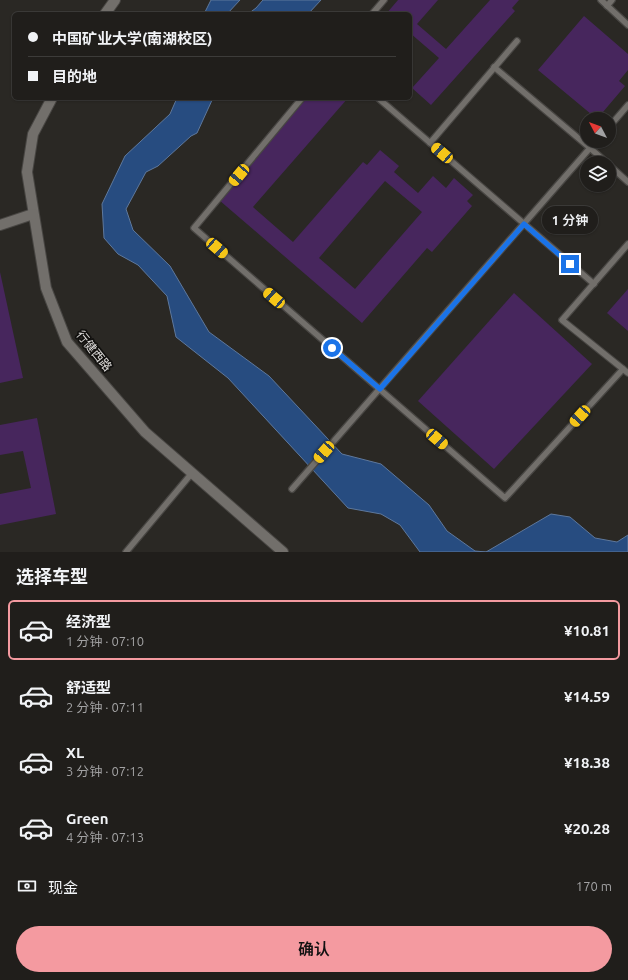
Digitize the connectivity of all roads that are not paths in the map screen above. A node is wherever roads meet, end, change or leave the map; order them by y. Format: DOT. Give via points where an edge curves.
graph roads {
  1 [pos="115,0"];
  2 [pos="384,0"];
  3 [pos="601,0"];
  4 [pos="612,0"];
  5 [pos="607,6"];
  6 [pos="106,12"];
  7 [pos="374,12"];
  8 [pos="628,25"];
  9 [pos="517,41"];
  10 [pos="494,67"];
  11 [pos="51,100"];
  12 [pos="300,100"];
  13 [pos="380,100"];
  14 [pos="628,105"];
  15 [pos="616,119"];
  16 [pos="580,140"];
  17 [pos="430,143"];
  18 [pos="590,148"];
  19 [pos="599,156"];
  20 [pos="616,171"];
  21 [pos="628,182"];
  22 [pos="33,214"];
  23 [pos="524,224"];
  24 [pos="0,225"];
  25 [pos="628,244"];
  26 [pos="594,284"];
  27 [pos="626,371"];
  28 [pos="380,389"];
  29 [pos="192,473"];
  30 [pos="292,489"];
  31 [pos="126,552"];
  32 [pos="283,552"];
  1 -- 6 [label="street"];
  2 -- 7 [label="lane"];
  3 -- 5 [label="lane"];
  4 -- 5 [label="lane"];
  5 -- 8 [label="lane"];
  9 -- 10 [label="lane"];
  10 -- 16 [label="lane"];
  10 -- 17 [label="lane"];
  11 -- 22 [label="street, 行健西路" via="33,134 27,172"];
  12 -- 28 [label="lane" via="194,228"];
  13 -- 17 [label="lane"];
  14 -- 15 [label="lane"];
  17 -- 23 [label="lane"];
  18 -- 19 [label="lane"];
  18 -- 23 [label="lane"];
  20 -- 21 [label="lane"];
  22 -- 24 [label="street"];
  22 -- 29 [label="street, 行健西路" via="46,288 67,342 145,432"];
  23 -- 26 [label="lane"];
  23 -- 28 [label="lane"];
  25 -- 26 [label="lane"];
  26 -- 27 [label="lane" via="562,320"];
  27 -- 28 [label="lane" via="505,498"];
  28 -- 30 [label="lane"];
  29 -- 31 [label="lane"];
  29 -- 32 [label="street, 行健西路"];
}
